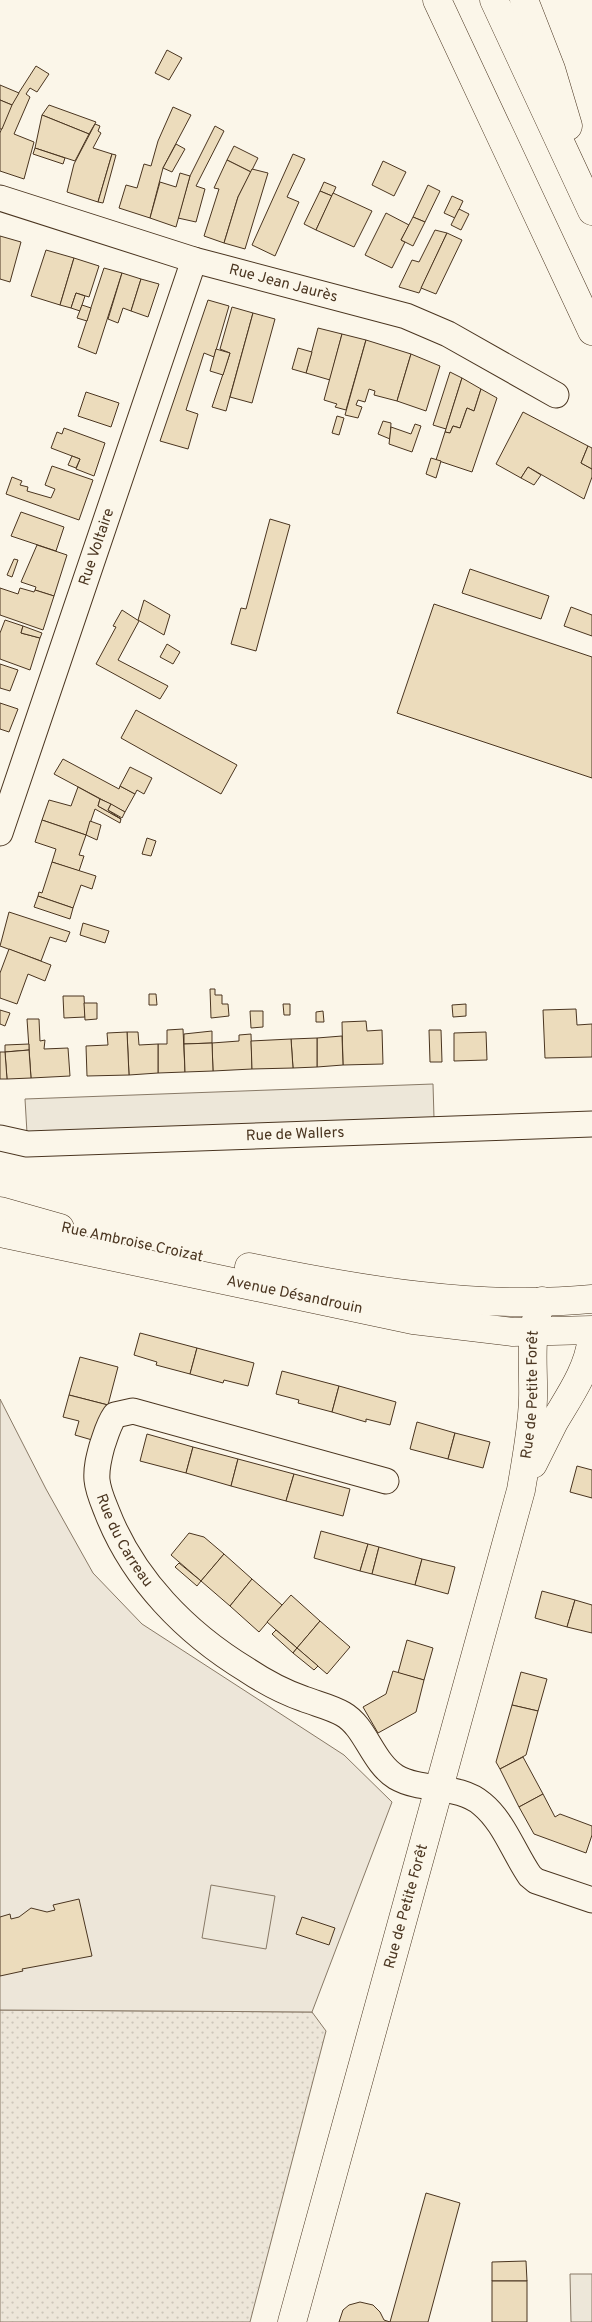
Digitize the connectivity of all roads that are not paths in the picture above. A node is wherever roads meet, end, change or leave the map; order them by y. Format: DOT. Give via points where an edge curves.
graph roads {
  1 [pos="438,0"];
  2 [pos="494,0"];
  3 [pos="524,0"];
  4 [pos="0,198"];
  5 [pos="591,208"];
  6 [pos="194,260"];
  7 [pos="592,330"];
  8 [pos="556,395"];
  9 [pos="0,833"];
  10 [pos="592,1124"];
  11 [pos="0,1138"];
  12 [pos="0,1211"];
  13 [pos="0,1234"];
  14 [pos="266,1271"];
  15 [pos="542,1301"];
  16 [pos="590,1306"];
  17 [pos="592,1330"];
  18 [pos="532,1332"];
  19 [pos="592,1338"];
  20 [pos="386,1481"];
  21 [pos="521,1490"];
  22 [pos="439,1789"];
  23 [pos="592,1900"];
  24 [pos="292,2322"];
  1 -- 7 [label="main road"];
  2 -- 5 [label="main road"];
  3 -- 5 [label="main road" via="560,99"];
  4 -- 6 [label="street, Rue Jean Jaurès"];
  6 -- 8 [label="street, Rue Jean Jaurès" via="421,321"];
  6 -- 9 [label="street, Rue Voltaire"];
  10 -- 11 [label="street, Rue de Wallers" via="27,1144"];
  12 -- 14 [label="main road, Rue Ambroise Croizat" via="57,1227"];
  13 -- 18 [label="main road, Avenue Désandrouin" via="413,1320"];
  14 -- 15 [label="main road, Avenue Désandrouin" via="420,1297"];
  15 -- 16 [label="main road, Avenue Désandrouin"];
  15 -- 18 [label="main road, Rue de Petite Forêt"];
  17 -- 18 [label="main road, Avenue Désandrouin"];
  18 -- 21 [label="main road, Rue de Petite Forêt" via="532,1414"];
  19 -- 21 [label="main road, Rue de Petite Forêt" via="590,1354 578,1382"];
  20 -- 22 [label="street, Rue du Carreau" via="133,1411 115,1415 108,1424 96,1471 100,1493 118,1538 146,1581 183,1623 216,1650 266,1681 344,1714 380,1763 396,1776"];
  21 -- 22 [label="main road, Rue de Petite Forêt"];
  22 -- 23 [label="street, Rue du Carreau" via="468,1796 482,1804 536,1881"];
  22 -- 24 [label="main road, Rue de Petite Forêt"];
}
